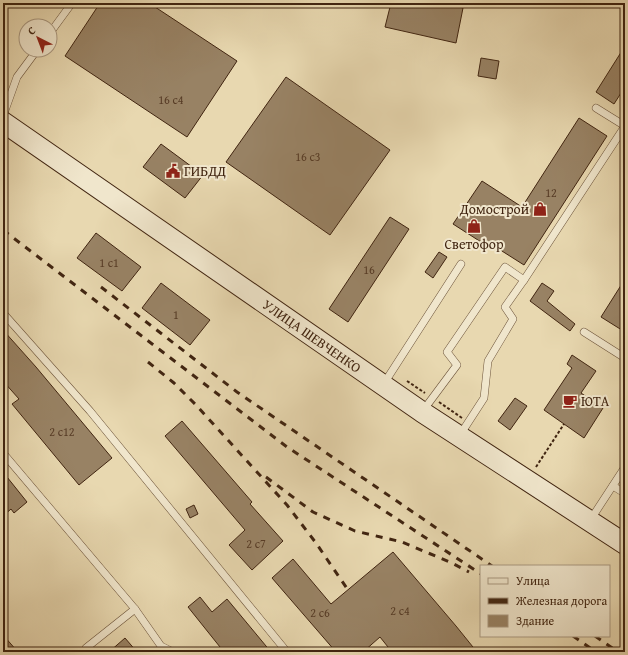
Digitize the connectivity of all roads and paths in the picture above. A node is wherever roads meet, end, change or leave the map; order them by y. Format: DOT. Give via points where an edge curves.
graph roads {
  1 [pos="72,3"];
  2 [pos="58,22"];
  3 [pos="31,58"];
  4 [pos="596,108"];
  5 [pos="3,116"];
  6 [pos="3,122"];
  7 [pos="625,126"];
  8 [pos="461,264"];
  9 [pos="524,280"];
  10 [pos="3,313"];
  11 [pos="584,332"];
  12 [pos="625,358"];
  13 [pos="383,385"];
  14 [pos="422,412"];
  15 [pos="564,424"];
  16 [pos="459,436"];
  17 [pos="3,453"];
  18 [pos="536,467"];
  19 [pos="625,467"];
  20 [pos="613,486"];
  21 [pos="624,493"];
  22 [pos="589,521"];
  23 [pos="625,544"];
  24 [pos="135,609"];
  25 [pos="86,648"];
  26 [pos="162,649"];
  27 [pos="173,652"];
  28 [pos="287,652"];
  1 -- 2 [label="lane"];
  3 -- 5 [label="lane" via="17,77"];
  4 -- 7 [label="lane"];
  6 -- 13 [label="street, УЛИЦА ШЕВЧЕНКО"];
  7 -- 9 [label="lane"];
  8 -- 13 [label="lane"];
  9 -- 14 [label="lane" via="505,267 447,352 457,365"];
  9 -- 16 [label="lane" via="505,307 513,319 488,361 484,398"];
  10 -- 28 [label="lane" via="90,411"];
  11 -- 12 [label="lane"];
  13 -- 14 [label="street, УЛИЦА ШЕВЧЕНКО"];
  14 -- 16 [label="street, УЛИЦА ШЕВЧЕНКО"];
  15 -- 18 [label="path"];
  16 -- 22 [label="street, УЛИЦА ШЕВЧЕНКО"];
  17 -- 24 [label="lane"];
  19 -- 20 [label="lane"];
  20 -- 21 [label="lane"];
  20 -- 22 [label="lane"];
  22 -- 23 [label="street, УЛИЦА ШЕВЧЕНКО"];
  24 -- 25 [label="lane"];
  24 -- 26 [label="lane"];
  26 -- 27 [label="lane"];
}
